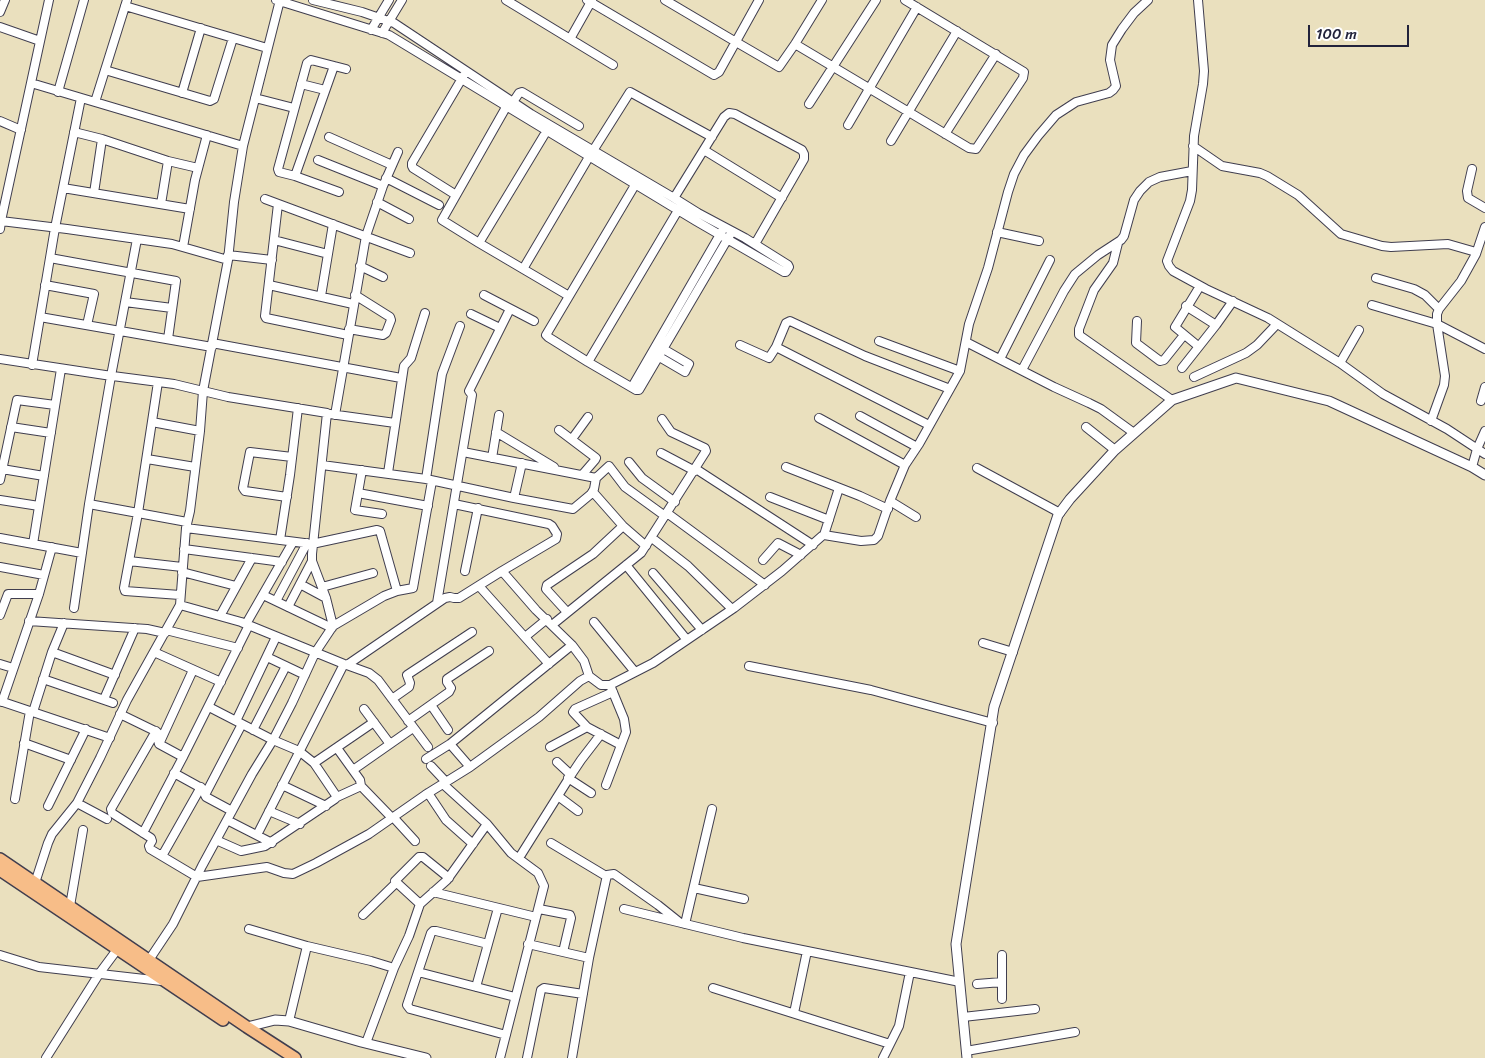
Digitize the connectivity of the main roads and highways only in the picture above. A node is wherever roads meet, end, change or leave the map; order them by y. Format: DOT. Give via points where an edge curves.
graph roads {
  1 [pos="0,859"];
  2 [pos="0,870"];
  3 [pos="120,946"];
  4 [pos="280,1058"];
  5 [pos="295,1058"];
  1 -- 3 [label="main road" via="70,906"];
  2 -- 3 [label="main road"];
  3 -- 4 [label="main road" via="164,981"];
  3 -- 5 [label="main road" via="149,960"];
}
